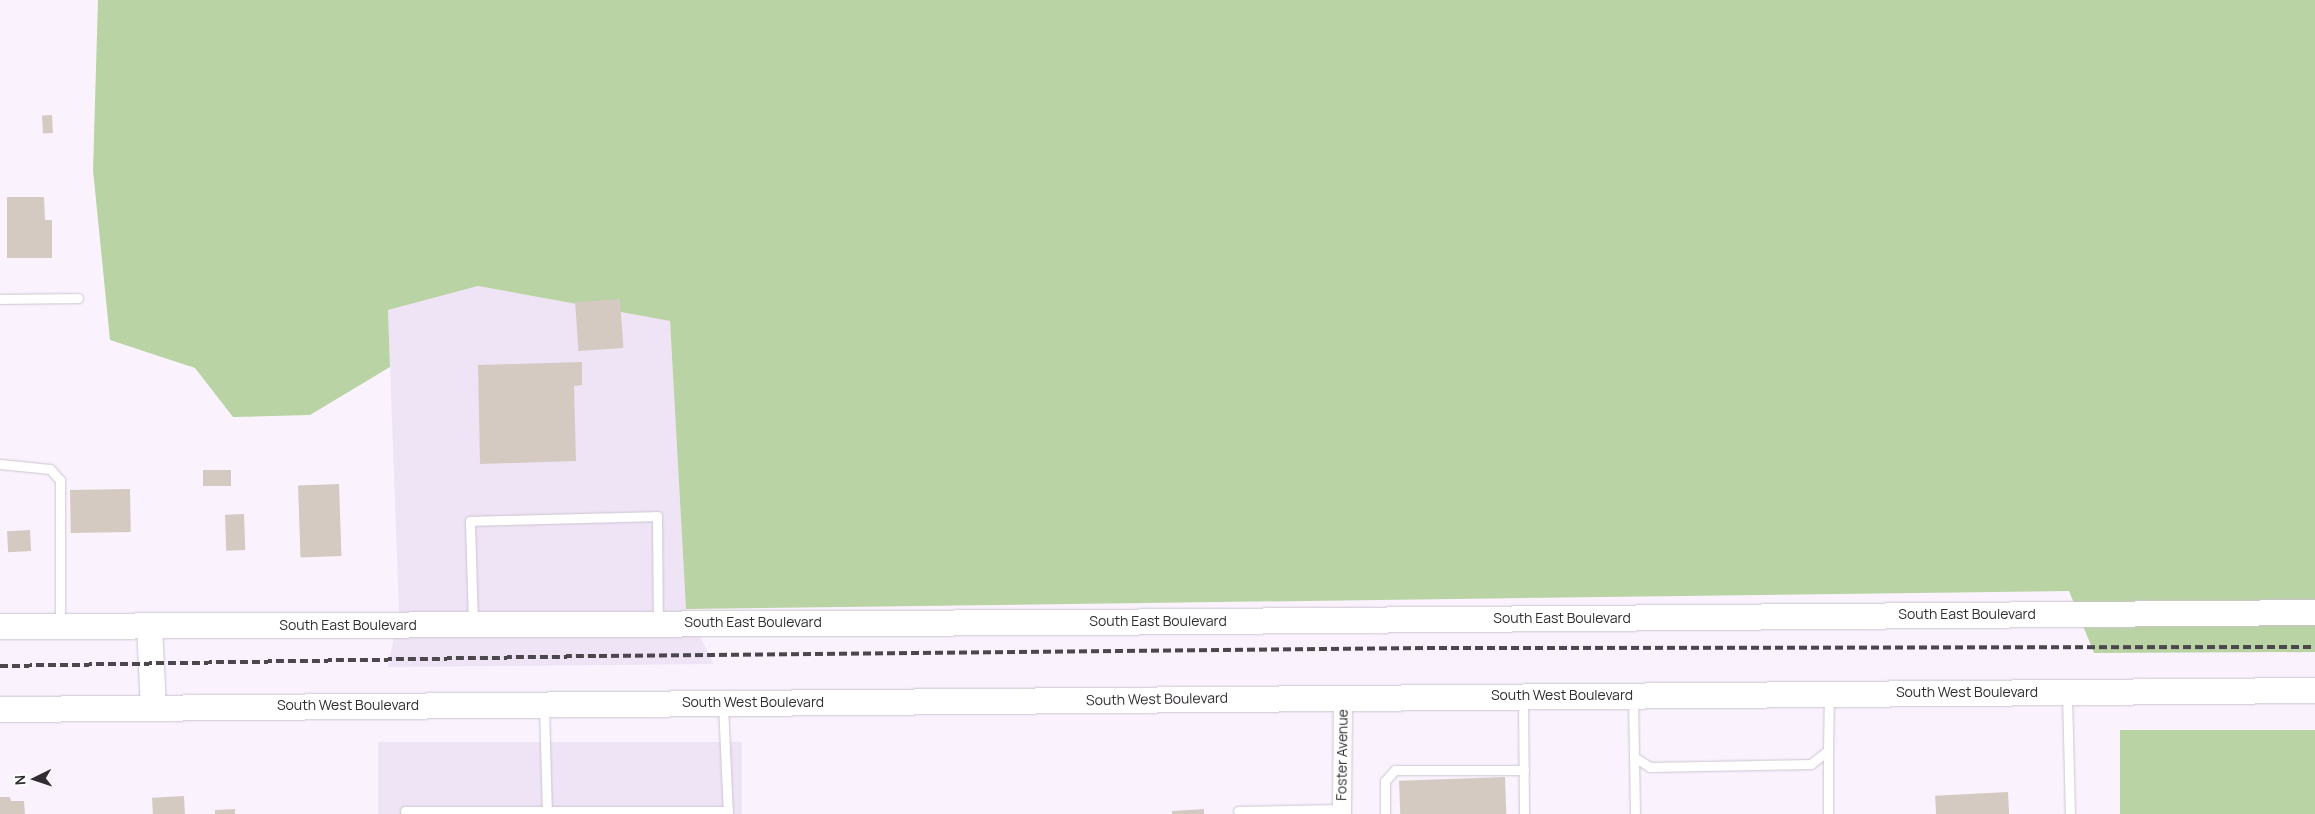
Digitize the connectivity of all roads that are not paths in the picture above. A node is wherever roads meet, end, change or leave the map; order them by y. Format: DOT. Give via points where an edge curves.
graph roads {
  1 [pos="78,298"];
  2 [pos="0,299"];
  3 [pos="0,464"];
  4 [pos="2315,612"];
  5 [pos="658,623"];
  6 [pos="473,624"];
  7 [pos="0,626"];
  8 [pos="60,626"];
  9 [pos="149,626"];
  10 [pos="2315,690"];
  11 [pos="2067,691"];
  12 [pos="1829,693"];
  13 [pos="1633,695"];
  14 [pos="1523,696"];
  15 [pos="1343,697"];
  16 [pos="723,702"];
  17 [pos="544,704"];
  18 [pos="153,707"];
  19 [pos="0,709"];
  20 [pos="1828,750"];
  21 [pos="1634,757"];
  22 [pos="1524,770"];
  23 [pos="1238,810"];
  24 [pos="404,811"];
  25 [pos="547,812"];
  26 [pos="1342,812"];
  27 [pos="728,813"];
  28 [pos="1386,814"];
  29 [pos="1524,814"];
  30 [pos="1635,814"];
  31 [pos="1828,814"];
  32 [pos="2070,814"];
  1 -- 2 [label="lane"];
  3 -- 8 [label="lane" via="50,468 60,480"];
  4 -- 5 [label="main road, South East Boulevard"];
  5 -- 6 [label="main road, South East Boulevard"];
  5 -- 6 [label="lane" via="657,516 470,520"];
  6 -- 9 [label="main road, South East Boulevard"];
  7 -- 8 [label="main road, South East Boulevard"];
  8 -- 9 [label="main road, South East Boulevard"];
  9 -- 18 [label="main road"];
  10 -- 11 [label="main road, South West Boulevard"];
  11 -- 12 [label="main road, South West Boulevard"];
  11 -- 32 [label="lane"];
  12 -- 13 [label="main road, South West Boulevard"];
  12 -- 20 [label="lane"];
  13 -- 14 [label="main road, South West Boulevard"];
  13 -- 21 [label="lane"];
  14 -- 15 [label="main road, South West Boulevard"];
  14 -- 22 [label="lane"];
  15 -- 16 [label="main road, South West Boulevard"];
  15 -- 26 [label="street, Foster Avenue"];
  16 -- 17 [label="main road, South West Boulevard"];
  16 -- 27 [label="lane"];
  17 -- 18 [label="main road, South West Boulevard"];
  17 -- 25 [label="lane"];
  18 -- 19 [label="main road, South West Boulevard"];
  20 -- 21 [label="lane" via="1811,764 1650,767"];
  20 -- 31 [label="lane"];
  21 -- 30 [label="lane"];
  22 -- 28 [label="lane" via="1395,770 1385,781"];
  22 -- 29 [label="lane"];
  23 -- 26 [label="lane"];
  24 -- 25 [label="lane"];
  25 -- 27 [label="lane"];
}
